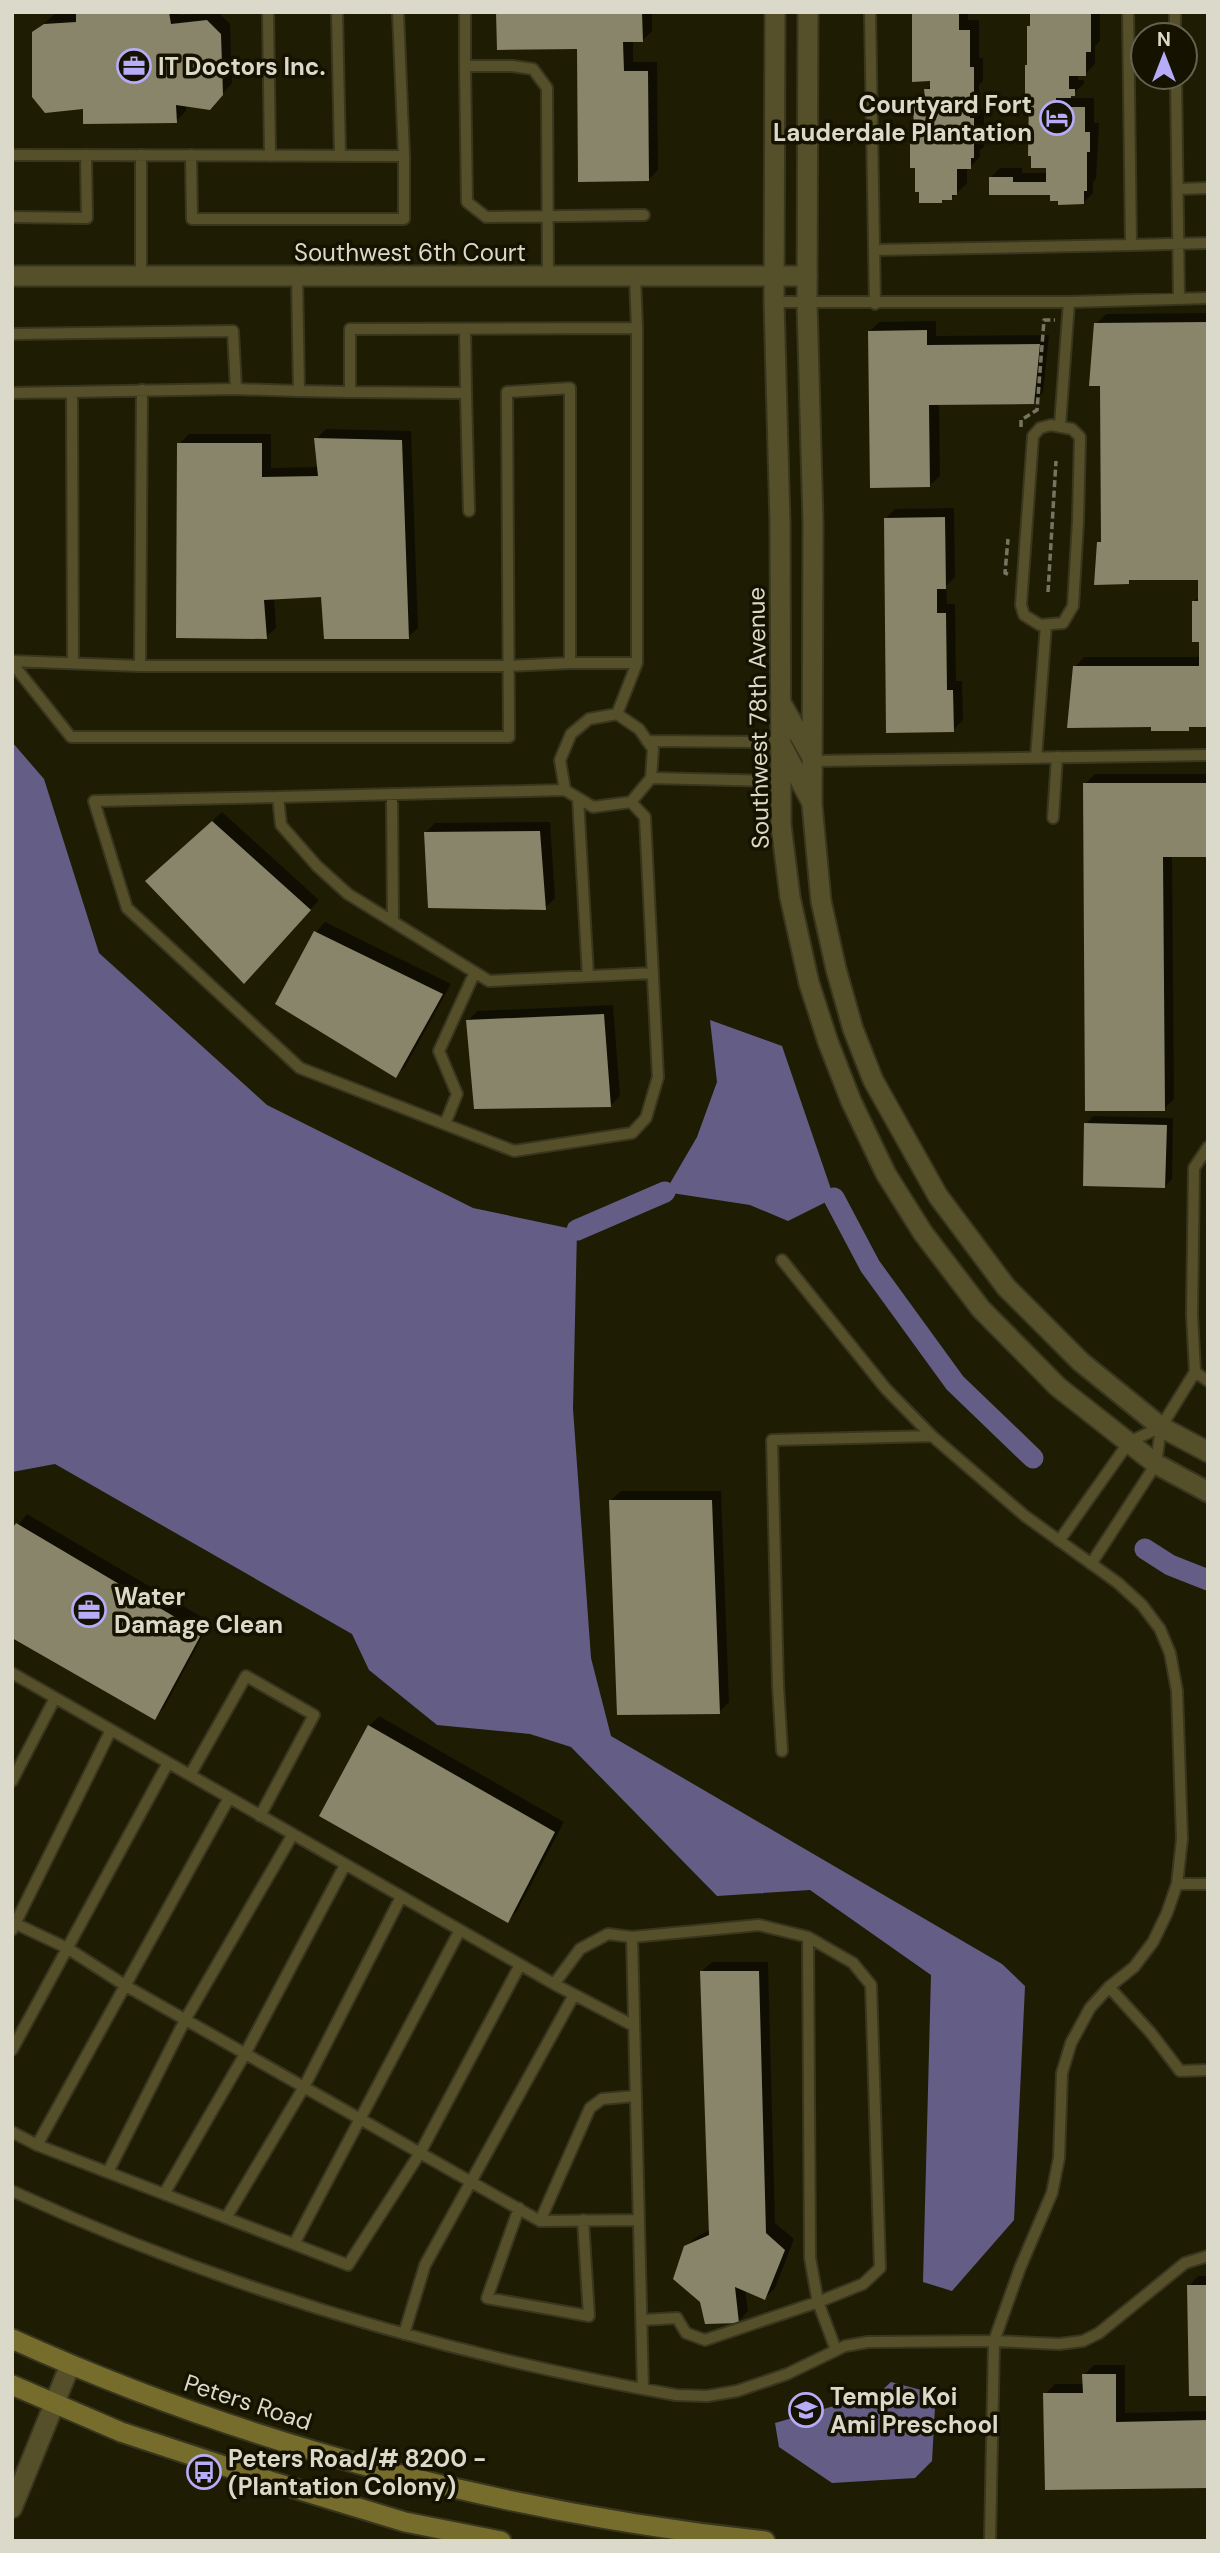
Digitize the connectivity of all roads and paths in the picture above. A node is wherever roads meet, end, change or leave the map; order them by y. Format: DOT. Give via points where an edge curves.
graph roads {
  1 [pos="268,12"];
  2 [pos="337,12"];
  3 [pos="398,12"];
  4 [pos="465,12"];
  5 [pos="775,12"];
  6 [pos="808,12"];
  7 [pos="870,12"];
  8 [pos="1128,12"];
  9 [pos="465,66"];
  10 [pos="1176,91"];
  11 [pos="12,155"];
  12 [pos="86,155"];
  13 [pos="141,155"];
  14 [pos="191,155"];
  15 [pos="270,156"];
  16 [pos="340,156"];
  17 [pos="404,156"];
  18 [pos="1208,188"];
  19 [pos="1178,189"];
  20 [pos="644,215"];
  21 [pos="12,217"];
  22 [pos="548,217"];
  23 [pos="1208,243"];
  24 [pos="1179,244"];
  25 [pos="1131,245"];
  26 [pos="874,250"];
  27 [pos="774,275"];
  28 [pos="807,275"];
  29 [pos="12,276"];
  30 [pos="141,276"];
  31 [pos="297,276"];
  32 [pos="548,276"];
  33 [pos="635,276"];
  34 [pos="1208,298"];
  35 [pos="1180,299"];
  36 [pos="774,302"];
  37 [pos="807,302"];
  38 [pos="1069,302"];
  39 [pos="875,304"];
  40 [pos="637,328"];
  41 [pos="465,329"];
  42 [pos="12,334"];
  43 [pos="236,388"];
  44 [pos="142,390"];
  45 [pos="72,391"];
  46 [pos="299,391"];
  47 [pos="350,392"];
  48 [pos="12,393"];
  49 [pos="466,393"];
  50 [pos="1060,425"];
  51 [pos="1056,461"];
  52 [pos="1043,474"];
  53 [pos="1055,474"];
  54 [pos="469,511"];
  55 [pos="1041,576"];
  56 [pos="1049,577"];
  57 [pos="1048,592"];
  58 [pos="1045,625"];
  59 [pos="12,662"];
  60 [pos="73,663"];
  61 [pos="570,663"];
  62 [pos="637,663"];
  63 [pos="141,666"];
  64 [pos="507,666"];
  65 [pos="780,702"];
  66 [pos="617,714"];
  67 [pos="647,741"];
  68 [pos="780,742"];
  69 [pos="1208,755"];
  70 [pos="1057,757"];
  71 [pos="1036,758"];
  72 [pos="814,761"];
  73 [pos="651,778"];
  74 [pos="780,781"];
  75 [pos="565,790"];
  76 [pos="392,794"];
  77 [pos="278,797"];
  78 [pos="578,798"];
  79 [pos="631,802"];
  80 [pos="812,804"];
  81 [pos="1053,818"];
  82 [pos="393,922"];
  83 [pos="475,972"];
  84 [pos="653,973"];
  85 [pos="588,976"];
  86 [pos="445,1124"];
  87 [pos="1208,1147"];
  88 [pos="782,1260"];
  89 [pos="1195,1373"];
  90 [pos="1208,1381"];
  91 [pos="1161,1427"];
  92 [pos="932,1436"];
  93 [pos="1129,1442"];
  94 [pos="1208,1452"];
  95 [pos="1156,1464"];
  96 [pos="1208,1492"];
  97 [pos="1059,1541"];
  98 [pos="1091,1564"];
  99 [pos="12,1674"];
  100 [pos="55,1698"];
  101 [pos="111,1730"];
  102 [pos="782,1751"];
  103 [pos="168,1763"];
  104 [pos="190,1775"];
  105 [pos="12,1781"];
  106 [pos="229,1798"];
  107 [pos="260,1815"];
  108 [pos="293,1834"];
  109 [pos="345,1865"];
  110 [pos="1208,1884"];
  111 [pos="1177,1885"];
  112 [pos="401,1897"];
  113 [pos="13,1925"];
  114 [pos="460,1930"];
  115 [pos="632,1937"];
  116 [pos="808,1937"];
  117 [pos="67,1948"];
  118 [pos="520,1965"];
  119 [pos="554,1984"];
  120 [pos="126,1986"];
  121 [pos="1109,1987"];
  122 [pos="574,1995"];
  123 [pos="185,2020"];
  124 [pos="634,2026"];
  125 [pos="12,2050"];
  126 [pos="245,2054"];
  127 [pos="1208,2070"];
  128 [pos="304,2087"];
  129 [pos="636,2096"];
  130 [pos="359,2118"];
  131 [pos="12,2132"];
  132 [pos="37,2145"];
  133 [pos="421,2153"];
  134 [pos="108,2172"];
  135 [pos="471,2181"];
  136 [pos="12,2191"];
  137 [pos="164,2194"];
  138 [pos="519,2208"];
  139 [pos="226,2218"];
  140 [pos="583,2220"];
  141 [pos="639,2220"];
  142 [pos="540,2221"];
  143 [pos="294,2244"];
  144 [pos="1208,2256"];
  145 [pos="818,2302"];
  146 [pos="642,2320"];
  147 [pos="404,2334"];
  148 [pos="12,2339"];
  149 [pos="994,2341"];
  150 [pos="836,2350"];
  151 [pos="70,2365"];
  152 [pos="12,2385"];
  153 [pos="643,2389"];
  154 [pos="54,2404"];
  155 [pos="12,2508"];
  156 [pos="501,2541"];
  157 [pos="765,2541"];
  158 [pos="990,2541"];
  1 -- 15 [label="lane"];
  2 -- 16 [label="lane"];
  3 -- 17 [label="lane"];
  4 -- 9 [label="lane"];
  5 -- 27 [label="street, Southwest 78th Avenue"];
  6 -- 28 [label="street"];
  7 -- 26 [label="lane"];
  8 -- 25 [label="lane"];
  9 -- 22 [label="lane" via="533,69 547,89"];
  9 -- 22 [label="lane" via="467,202 486,217"];
  10 -- 19 [label="lane"];
  11 -- 12 [label="lane"];
  12 -- 13 [label="lane"];
  12 -- 21 [label="lane" via="87,218"];
  13 -- 14 [label="lane"];
  13 -- 30 [label="lane"];
  14 -- 15 [label="lane"];
  14 -- 17 [label="lane" via="192,219 404,219"];
  15 -- 16 [label="lane"];
  16 -- 17 [label="lane"];
  18 -- 19 [label="lane"];
  19 -- 24 [label="lane"];
  20 -- 22 [label="lane"];
  22 -- 32 [label="lane"];
  23 -- 24 [label="lane"];
  24 -- 25 [label="lane"];
  24 -- 35 [label="lane"];
  25 -- 26 [label="lane"];
  26 -- 39 [label="lane"];
  27 -- 28 [label="street, Southwest 6th Court"];
  27 -- 33 [label="street, Southwest 6th Court"];
  27 -- 36 [label="street, Southwest 78th Avenue"];
  28 -- 37 [label="street"];
  29 -- 30 [label="street, Southwest 6th Court"];
  30 -- 31 [label="street, Southwest 6th Court"];
  31 -- 32 [label="street, Southwest 6th Court"];
  31 -- 46 [label="lane"];
  32 -- 33 [label="street, Southwest 6th Court"];
  33 -- 40 [label="lane"];
  34 -- 35 [label="lane"];
  35 -- 38 [label="lane"];
  36 -- 37 [label="lane"];
  36 -- 65 [label="street, Southwest 78th Avenue"];
  37 -- 39 [label="lane"];
  37 -- 72 [label="street"];
  38 -- 39 [label="lane"];
  38 -- 50 [label="lane"];
  40 -- 41 [label="lane"];
  40 -- 62 [label="lane"];
  41 -- 47 [label="lane" via="350,329"];
  41 -- 49 [label="lane"];
  42 -- 43 [label="lane" via="233,331"];
  43 -- 44 [label="lane"];
  43 -- 46 [label="lane"];
  44 -- 45 [label="lane"];
  44 -- 63 [label="lane"];
  45 -- 48 [label="lane"];
  45 -- 60 [label="lane"];
  46 -- 47 [label="lane"];
  47 -- 49 [label="lane"];
  49 -- 54 [label="lane"];
  50 -- 58 [label="lane" via="1080,437 1081,446 1073,606 1063,623"];
  50 -- 58 [label="lane" via="1040,428 1033,436 1021,605 1029,620"];
  51 -- 53 [label="path"];
  52 -- 53 [label="path"];
  53 -- 56 [label="path"];
  55 -- 56 [label="path"];
  56 -- 57 [label="path"];
  58 -- 71 [label="lane"];
  59 -- 60 [label="lane"];
  59 -- 64 [label="lane" via="71,737 509,737"];
  60 -- 63 [label="lane"];
  61 -- 62 [label="lane"];
  61 -- 64 [label="lane"];
  61 -- 64 [label="lane" via="570,388 507,391"];
  62 -- 66 [label="lane"];
  63 -- 64 [label="lane"];
  65 -- 68 [label="street, Southwest 78th Avenue"];
  65 -- 72 [label="street"];
  66 -- 67 [label="lane" via="639,729"];
  66 -- 75 [label="lane" via="589,719 570,734 560,760"];
  67 -- 68 [label="lane"];
  67 -- 73 [label="lane" via="653,749"];
  68 -- 74 [label="street, Southwest 78th Avenue"];
  68 -- 80 [label="street"];
  69 -- 70 [label="lane"];
  70 -- 71 [label="lane"];
  70 -- 81 [label="lane"];
  71 -- 72 [label="lane"];
  72 -- 80 [label="street"];
  73 -- 74 [label="lane"];
  73 -- 79 [label="lane"];
  74 -- 93 [label="street, Southwest 78th Avenue" via="790,897 809,983 850,1101 886,1174 923,1233 981,1309 1058,1387"];
  75 -- 76 [label="lane"];
  75 -- 78 [label="lane"];
  76 -- 77 [label="lane"];
  76 -- 82 [label="lane"];
  77 -- 82 [label="lane" via="281,824 317,866 348,894"];
  77 -- 86 [label="lane" via="94,801 127,908 300,1068"];
  78 -- 79 [label="lane" via="593,807"];
  78 -- 85 [label="lane"];
  79 -- 84 [label="lane" via="645,817"];
  80 -- 91 [label="street" via="821,901 836,970 873,1080 938,1196 1006,1287 1081,1362"];
  82 -- 83 [label="lane"];
  83 -- 85 [label="lane" via="489,981"];
  83 -- 86 [label="lane" via="439,1051 457,1094"];
  84 -- 85 [label="lane"];
  84 -- 86 [label="lane" via="658,1077 646,1118 632,1133 514,1151"];
  87 -- 89 [label="lane" via="1194,1168"];
  88 -- 92 [label="lane" via="886,1389"];
  89 -- 90 [label="lane"];
  89 -- 91 [label="lane"];
  91 -- 93 [label="lane"];
  91 -- 94 [label="street"];
  91 -- 95 [label="lane"];
  92 -- 97 [label="lane"];
  92 -- 102 [label="lane" via="772,1440"];
  93 -- 95 [label="street, Southwest 78th Avenue"];
  93 -- 97 [label="lane"];
  95 -- 96 [label="street, Southwest 78th Avenue"];
  95 -- 98 [label="lane"];
  97 -- 98 [label="lane"];
  98 -- 111 [label="lane" via="1142,1605 1170,1653 1177,1691 1182,1826"];
  99 -- 100 [label="lane"];
  100 -- 101 [label="lane"];
  100 -- 105 [label="lane"];
  101 -- 103 [label="lane"];
  101 -- 113 [label="lane"];
  103 -- 104 [label="lane"];
  103 -- 117 [label="lane"];
  104 -- 106 [label="lane"];
  104 -- 107 [label="lane" via="246,1676 314,1715"];
  106 -- 107 [label="lane"];
  106 -- 120 [label="lane"];
  107 -- 108 [label="lane"];
  108 -- 109 [label="lane"];
  108 -- 123 [label="lane"];
  109 -- 112 [label="lane"];
  109 -- 126 [label="lane"];
  110 -- 111 [label="lane"];
  111 -- 121 [label="lane" via="1153,1942 1134,1967"];
  112 -- 114 [label="lane"];
  112 -- 128 [label="lane"];
  113 -- 117 [label="lane"];
  114 -- 118 [label="lane"];
  114 -- 130 [label="lane"];
  115 -- 116 [label="lane" via="759,1925"];
  115 -- 119 [label="lane" via="608,1934 580,1949"];
  115 -- 124 [label="lane"];
  116 -- 145 [label="lane" via="810,2258"];
  116 -- 145 [label="lane" via="853,1962 871,1985 880,2268 863,2284"];
  117 -- 120 [label="lane"];
  117 -- 125 [label="lane"];
  118 -- 119 [label="lane"];
  118 -- 133 [label="lane"];
  119 -- 122 [label="lane"];
  120 -- 123 [label="lane"];
  120 -- 132 [label="lane"];
  121 -- 127 [label="lane" via="1180,2071"];
  121 -- 149 [label="lane" via="1090,2008 1071,2043 1062,2073 1059,2158 1052,2193"];
  122 -- 124 [label="lane"];
  122 -- 135 [label="lane"];
  123 -- 126 [label="lane"];
  123 -- 134 [label="lane"];
  124 -- 129 [label="lane"];
  126 -- 128 [label="lane"];
  126 -- 137 [label="lane"];
  128 -- 130 [label="lane"];
  128 -- 139 [label="lane"];
  129 -- 141 [label="lane"];
  129 -- 142 [label="lane" via="602,2099 590,2108"];
  130 -- 133 [label="lane"];
  130 -- 143 [label="lane"];
  131 -- 132 [label="lane"];
  132 -- 134 [label="lane"];
  133 -- 135 [label="lane"];
  133 -- 143 [label="lane" via="348,2265"];
  134 -- 137 [label="lane"];
  135 -- 138 [label="lane"];
  135 -- 147 [label="lane" via="425,2265"];
  136 -- 147 [label="lane" via="88,2226 319,2310"];
  137 -- 139 [label="lane"];
  138 -- 140 [label="lane" via="487,2298 589,2316"];
  138 -- 142 [label="lane"];
  139 -- 143 [label="lane"];
  140 -- 141 [label="lane"];
  140 -- 142 [label="lane"];
  141 -- 146 [label="lane"];
  144 -- 149 [label="lane" via="1185,2263 1083,2341"];
  145 -- 146 [label="lane" via="705,2340 686,2333 677,2318"];
  145 -- 150 [label="lane"];
  146 -- 153 [label="lane"];
  147 -- 153 [label="lane"];
  148 -- 151 [label="main road, Peters Road"];
  149 -- 150 [label="lane" via="867,2342"];
  149 -- 158 [label="lane"];
  150 -- 153 [label="lane" via="737,2391 707,2396"];
  151 -- 154 [label="street"];
  151 -- 157 [label="main road, Peters Road" via="289,2443 414,2479 607,2520"];
  152 -- 154 [label="main road"];
  154 -- 155 [label="street"];
  154 -- 156 [label="main road" via="121,2432 270,2481 405,2522"];
}
